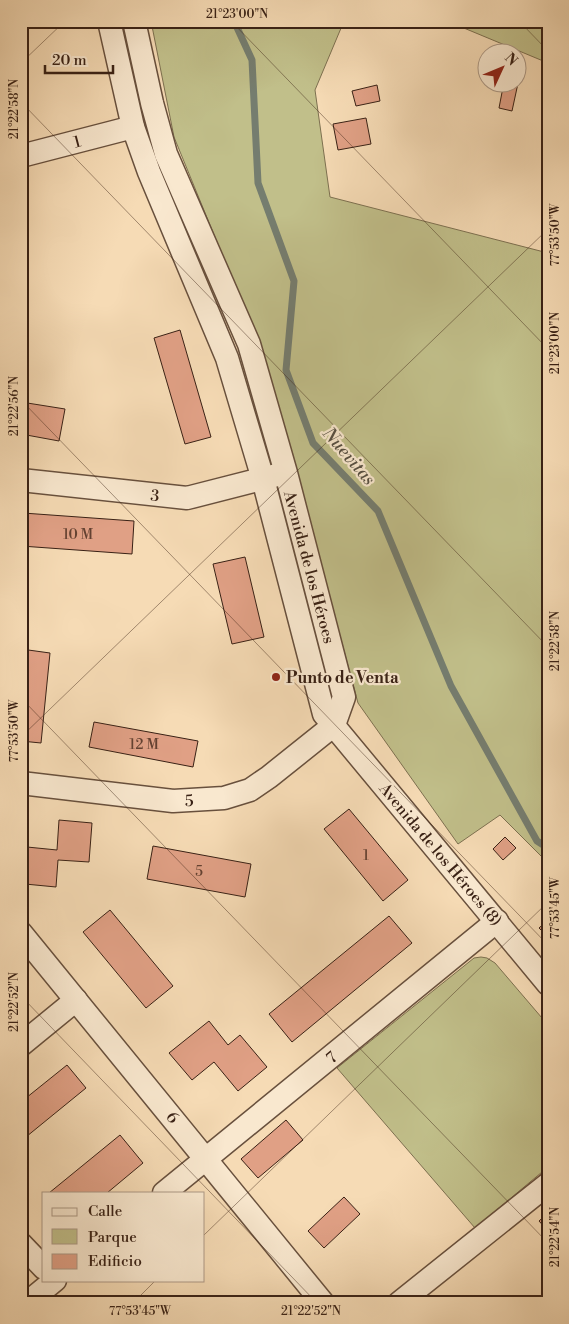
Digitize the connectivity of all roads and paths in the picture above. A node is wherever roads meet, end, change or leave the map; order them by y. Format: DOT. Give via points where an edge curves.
graph roads {
  1 [pos="109,21"];
  2 [pos="134,21"];
  3 [pos="133,127"];
  4 [pos="21,156"];
  5 [pos="286,473"];
  6 [pos="263,479"];
  7 [pos="21,480"];
  8 [pos="334,725"];
  9 [pos="21,784"];
  10 [pos="497,921"];
  11 [pos="21,933"];
  12 [pos="548,984"];
  13 [pos="76,1000"];
  14 [pos="21,1045"];
  15 [pos="207,1159"];
  16 [pos="548,1184"];
  17 [pos="165,1192"];
  18 [pos="21,1244"];
  19 [pos="42,1266"];
  20 [pos="52,1282"];
  21 [pos="27,1303"];
  22 [pos="323,1303"];
  23 [pos="399,1303"];
  1 -- 3 [label="street, Avenida de los Héroes"];
  2 -- 5 [label="street, Avenida de los Héroes" via="166,154 249,344"];
  3 -- 4 [label="street, 1"];
  3 -- 6 [label="street, Avenida de los Héroes" via="227,358"];
  5 -- 6 [label="street, 3"];
  5 -- 8 [label="street, Avenida de los Héroes" via="344,697"];
  6 -- 7 [label="street, 3" via="187,498"];
  6 -- 8 [label="street, Avenida de los Héroes" via="320,702 324,714"];
  8 -- 9 [label="street, 5" via="270,777 250,790 224,798 174,801"];
  8 -- 10 [label="street, Avenida de los Héroes (8)"];
  10 -- 12 [label="street, Avenida de los Héroes (8)"];
  10 -- 15 [label="street, 7"];
  11 -- 13 [label="street, 6"];
  13 -- 14 [label="street"];
  13 -- 15 [label="street, 6"];
  15 -- 17 [label="street, 7"];
  15 -- 22 [label="street, 6"];
  16 -- 23 [label="street"];
  18 -- 19 [label="street"];
  20 -- 21 [label="street"];
}
